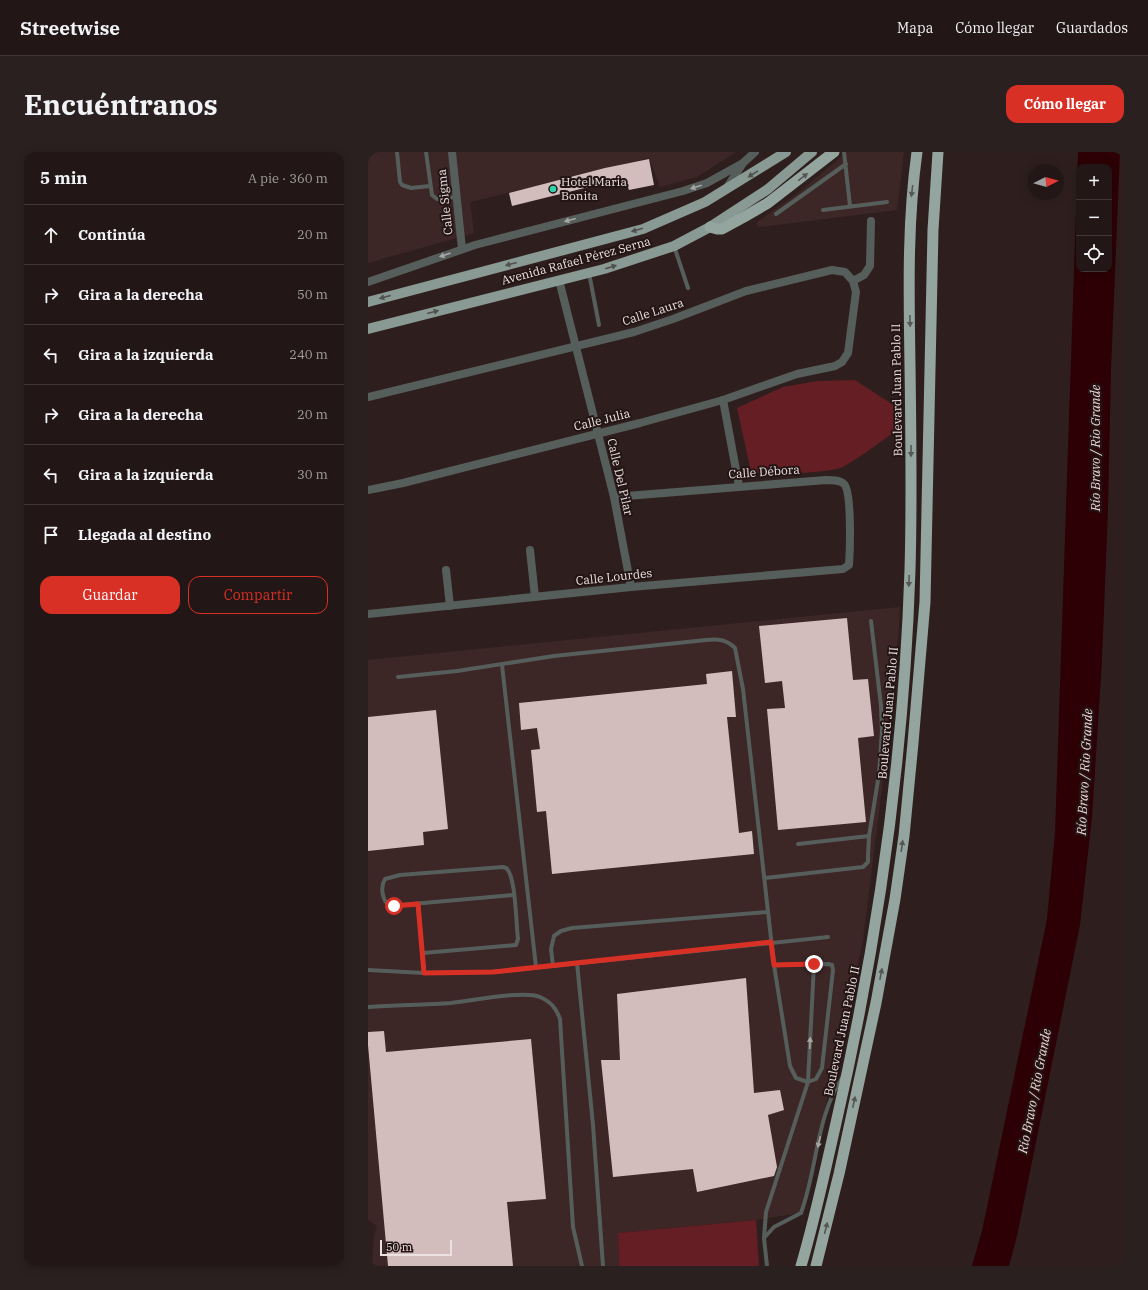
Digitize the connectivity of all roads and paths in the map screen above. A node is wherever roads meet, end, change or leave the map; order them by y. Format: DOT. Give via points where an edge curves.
graph roads {
  1 [pos="397,152"];
  2 [pos="426,152"];
  3 [pos="452,152"];
  4 [pos="755,152"];
  5 [pos="786,152"];
  6 [pos="812,152"];
  7 [pos="834,152"];
  8 [pos="844,152"];
  9 [pos="917,152"];
  10 [pos="938,152"];
  11 [pos="743,163"];
  12 [pos="846,164"];
  13 [pos="430,186"];
  14 [pos="724,191"];
  15 [pos="456,198"];
  16 [pos="887,202"];
  17 [pos="850,206"];
  18 [pos="823,210"];
  19 [pos="776,214"];
  20 [pos="871,222"];
  21 [pos="710,227"];
  22 [pos="674,246"];
  23 [pos="462,249"];
  24 [pos="589,273"];
  25 [pos="559,280"];
  26 [pos="368,282"];
  27 [pos="853,282"];
  28 [pos="688,288"];
  29 [pos="368,302"];
  30 [pos="599,325"];
  31 [pos="368,329"];
  32 [pos="576,346"];
  33 [pos="368,397"];
  34 [pos="722,400"];
  35 [pos="598,434"];
  36 [pos="740,486"];
  37 [pos="368,490"];
  38 [pos="614,498"];
  39 [pos="530,550"];
  40 [pos="849,554"];
  41 [pos="446,570"];
  42 [pos="631,587"];
  43 [pos="535,597"];
  44 [pos="450,606"];
  45 [pos="368,614"];
  46 [pos="871,621"];
  47 [pos="502,665"];
  48 [pos="398,677"];
  49 [pos="869,836"];
  50 [pos="798,844"];
  51 [pos="765,878"];
  52 [pos="514,895"];
  53 [pos="418,904"];
  54 [pos="768,912"];
  55 [pos="828,937"];
  56 [pos="771,942"];
  57 [pos="423,953"];
  58 [pos="577,963"];
  59 [pos="814,964"];
  60 [pos="774,965"];
  61 [pos="553,966"];
  62 [pos="536,967"];
  63 [pos="368,970"];
  64 [pos="424,973"];
  65 [pos="368,1007"];
  66 [pos="849,1068"];
  67 [pos="808,1082"];
  68 [pos="764,1238"];
  69 [pos="582,1266"];
  70 [pos="604,1266"];
  71 [pos="767,1266"];
  72 [pos="801,1266"];
  73 [pos="816,1266"];
  1 -- 13 [label="lane" via="402,185 411,188"];
  2 -- 13 [label="lane"];
  3 -- 15 [label="street, Calle Sigma"];
  4 -- 11 [label="street"];
  5 -- 14 [label="main road, Avenida Rafael Pérez Serna, one-way"];
  6 -- 21 [label="main road, Avenida Rafael Pérez Serna" via="768,189"];
  21 -- 7 [label="highway, one-way" via="722,229 768,203"];
  8 -- 12 [label="lane"];
  9 -- 66 [label="highway, Boulevard Juan Pablo II, one-way" via="910,227 911,500 904,681 890,835 861,1013"];
  73 -- 10 [label="highway, one-way" via="876,1003 904,836 925,602 932,230"];
  11 -- 14 [label="street"];
  11 -- 23 [label="street, one-way" via="707,183 683,191"];
  12 -- 17 [label="lane"];
  12 -- 19 [label="lane"];
  13 -- 15 [label="lane" via="432,195 437,199"];
  14 -- 29 [label="main road, Avenida Rafael Pérez Serna, one-way" via="705,202 643,228"];
  15 -- 23 [label="street, Calle Sigma"];
  16 -- 17 [label="lane"];
  17 -- 18 [label="lane"];
  20 -- 27 [label="street" via="870,266 864,275"];
  21 -- 22 [label="main road, Avenida Rafael Pérez Serna"];
  24 -- 22 [label="main road, Avenida Rafael Pérez Serna, one-way"];
  22 -- 28 [label="lane"];
  23 -- 26 [label="street, one-way"];
  24 -- 25 [label="main road, Avenida Rafael Pérez Serna"];
  24 -- 30 [label="lane"];
  31 -- 25 [label="main road, Avenida Rafael Pérez Serna, one-way"];
  25 -- 32 [label="street, Calle Del Pilar"];
  27 -- 32 [label="street, Calle Laura" via="845,272 838,270 808,275 746,291 634,332"];
  27 -- 34 [label="street, Calle Julia" via="856,292 848,353 838,364 797,374"];
  32 -- 33 [label="street, Calle Laura"];
  32 -- 35 [label="street, Calle Del Pilar"];
  34 -- 35 [label="street, Calle Julia"];
  34 -- 36 [label="street"];
  35 -- 37 [label="street, Calle Julia"];
  35 -- 38 [label="street, Calle Del Pilar"];
  36 -- 38 [label="street, Calle Débora"];
  36 -- 40 [label="street, Calle Débora" via="840,481 844,484 849,497"];
  38 -- 42 [label="street, Calle Del Pilar"];
  39 -- 43 [label="street"];
  40 -- 42 [label="street, Calle Lourdes" via="849,565 843,568"];
  41 -- 44 [label="street"];
  42 -- 43 [label="street, Calle Lourdes"];
  43 -- 44 [label="street, Calle Lourdes"];
  44 -- 45 [label="street, Calle Lourdes"];
  46 -- 49 [label="lane" via="882,706 882,732 876,797"];
  47 -- 48 [label="lane"];
  47 -- 51 [label="lane" via="554,656 716,639 731,644 735,648 743,689"];
  47 -- 62 [label="lane"];
  49 -- 50 [label="lane"];
  49 -- 51 [label="lane" via="868,862 863,867"];
  51 -- 54 [label="lane"];
  52 -- 53 [label="lane"];
  52 -- 53 [label="lane" via="511,874 506,868 400,875 385,879 382,889 386,903 394,906"];
  52 -- 57 [label="lane" via="518,939 516,945"];
  53 -- 57 [label="lane"];
  54 -- 56 [label="lane"];
  54 -- 61 [label="lane" via="572,928 554,936 551,949"];
  55 -- 56 [label="lane"];
  56 -- 58 [label="lane"];
  56 -- 60 [label="lane"];
  57 -- 64 [label="lane"];
  58 -- 61 [label="lane"];
  58 -- 70 [label="lane"];
  59 -- 60 [label="lane"];
  67 -- 59 [label="lane, one-way"];
  59 -- 67 [label="lane" via="832,965 833,970 822,1068 816,1079"];
  60 -- 67 [label="lane" via="790,1066 796,1078"];
  61 -- 62 [label="lane"];
  62 -- 64 [label="lane" via="493,972"];
  63 -- 64 [label="lane"];
  65 -- 69 [label="lane" via="450,1003 522,995 539,996 556,1010 560,1019 573,1227"];
  66 -- 68 [label="lane, one-way" via="833,1091 801,1213 774,1226"];
  66 -- 72 [label="highway, Boulevard Juan Pablo II"];
  67 -- 68 [label="lane" via="788,1150 772,1190 766,1212"];
  68 -- 71 [label="lane"];
}
